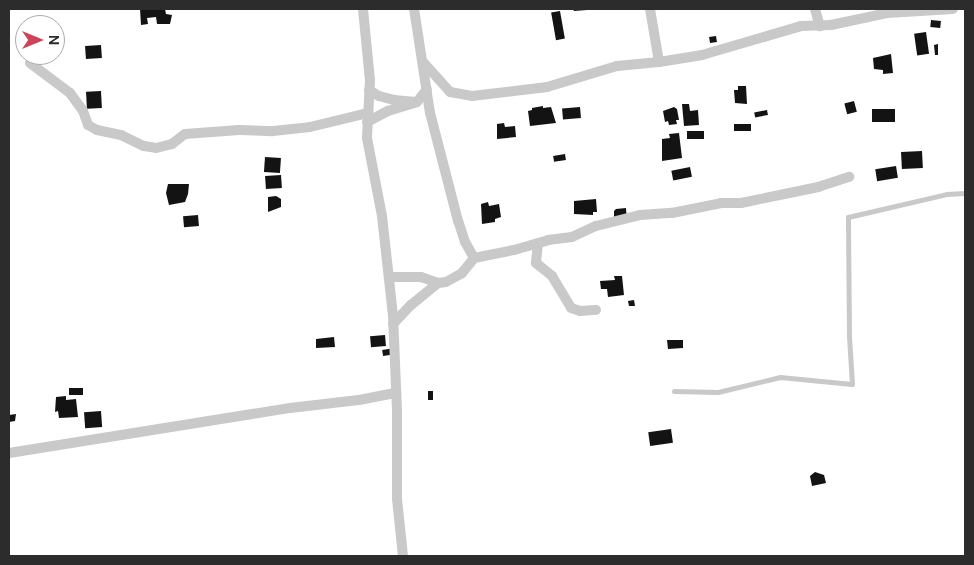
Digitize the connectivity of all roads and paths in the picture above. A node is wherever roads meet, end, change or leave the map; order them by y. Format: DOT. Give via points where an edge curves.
graph roads {
  1 [pos="363,9"];
  2 [pos="414,9"];
  3 [pos="650,9"];
  4 [pos="815,9"];
  5 [pos="953,9"];
  6 [pos="820,26"];
  7 [pos="422,61"];
  8 [pos="659,62"];
  9 [pos="33,65"];
  10 [pos="427,89"];
  11 [pos="369,90"];
  12 [pos="417,102"];
  13 [pos="367,117"];
  14 [pos="849,177"];
  15 [pos="965,193"];
  16 [pos="538,243"];
  17 [pos="474,258"];
  18 [pos="390,278"];
  19 [pos="438,283"];
  20 [pos="596,310"];
  21 [pos="393,324"];
  22 [pos="674,391"];
  23 [pos="396,393"];
  24 [pos="9,453"];
  25 [pos="403,556"];
  1 -- 11 [label="street"];
  2 -- 7 [label="street"];
  3 -- 8 [label="street"];
  4 -- 6 [label="street"];
  5 -- 6 [label="street" via="887,13"];
  6 -- 8 [label="street" via="801,26 702,55"];
  7 -- 8 [label="street" via="450,92 472,96 547,87 617,66"];
  7 -- 10 [label="street"];
  9 -- 13 [label="street" via="70,94 83,111 88,125 156,148 172,144 185,134 273,131"];
  10 -- 12 [label="street"];
  10 -- 17 [label="street" via="430,113 458,221"];
  11 -- 12 [label="street" via="394,100"];
  11 -- 13 [label="street"];
  12 -- 13 [label="street"];
  13 -- 18 [label="street" via="367,138"];
  14 -- 16 [label="street" via="741,203 640,215 596,226 574,237"];
  15 -- 22 [label="lane" via="848,216 852,384 780,377 718,392"];
  16 -- 17 [label="street"];
  16 -- 20 [label="street" via="536,263 552,276 571,308"];
  17 -- 19 [label="street" via="462,274"];
  18 -- 19 [label="street" via="421,278"];
  18 -- 21 [label="street"];
  19 -- 21 [label="street"];
  21 -- 23 [label="street"];
  23 -- 24 [label="street"];
  23 -- 25 [label="street" via="397,499"];
}
